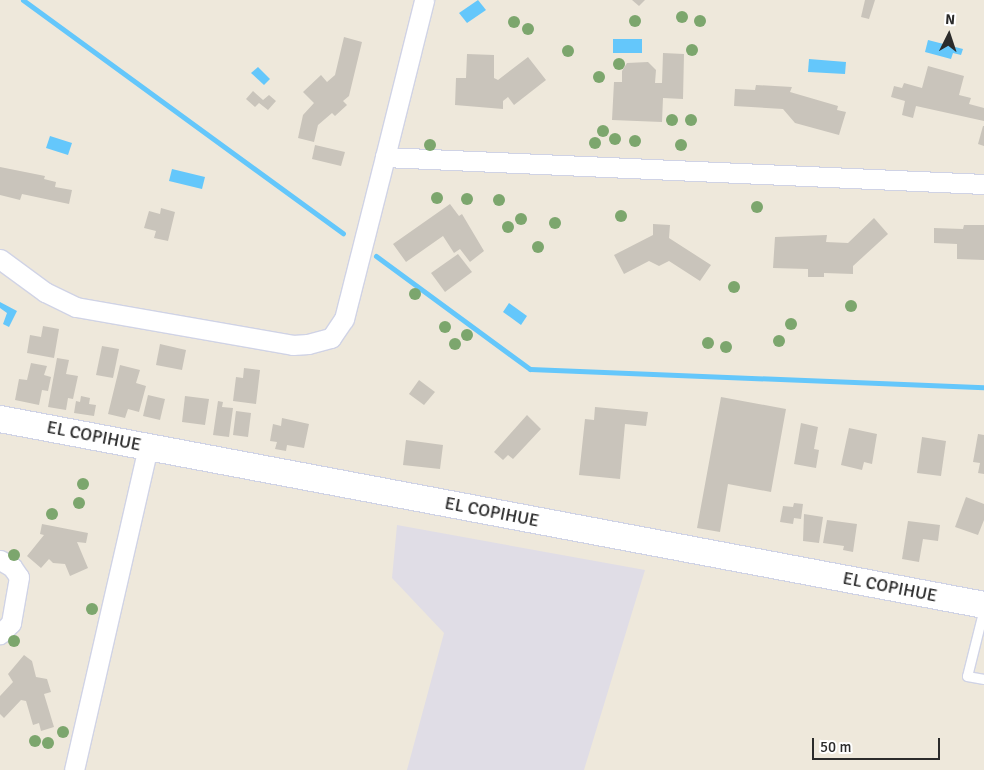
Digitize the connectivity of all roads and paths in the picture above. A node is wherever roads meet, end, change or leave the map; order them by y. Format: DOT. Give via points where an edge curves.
graph roads {
  1 [pos="424,0"];
  2 [pos="385,157"];
  3 [pos="984,184"];
  4 [pos="0,259"];
  5 [pos="0,419"];
  6 [pos="148,447"];
  7 [pos="0,560"];
  8 [pos="984,606"];
  9 [pos="0,634"];
  10 [pos="984,679"];
  11 [pos="74,770"];
  1 -- 2 [label="street"];
  2 -- 3 [label="street"];
  2 -- 4 [label="street" via="344,320 338,332 321,342 293,345 100,314 62,301"];
  5 -- 6 [label="main road, EL COPIHUE"];
  6 -- 8 [label="main road, EL COPIHUE"];
  6 -- 11 [label="street"];
  7 -- 9 [label="street" via="12,567 19,577 10,623"];
  8 -- 10 [label="lane" via="967,676"];
}
